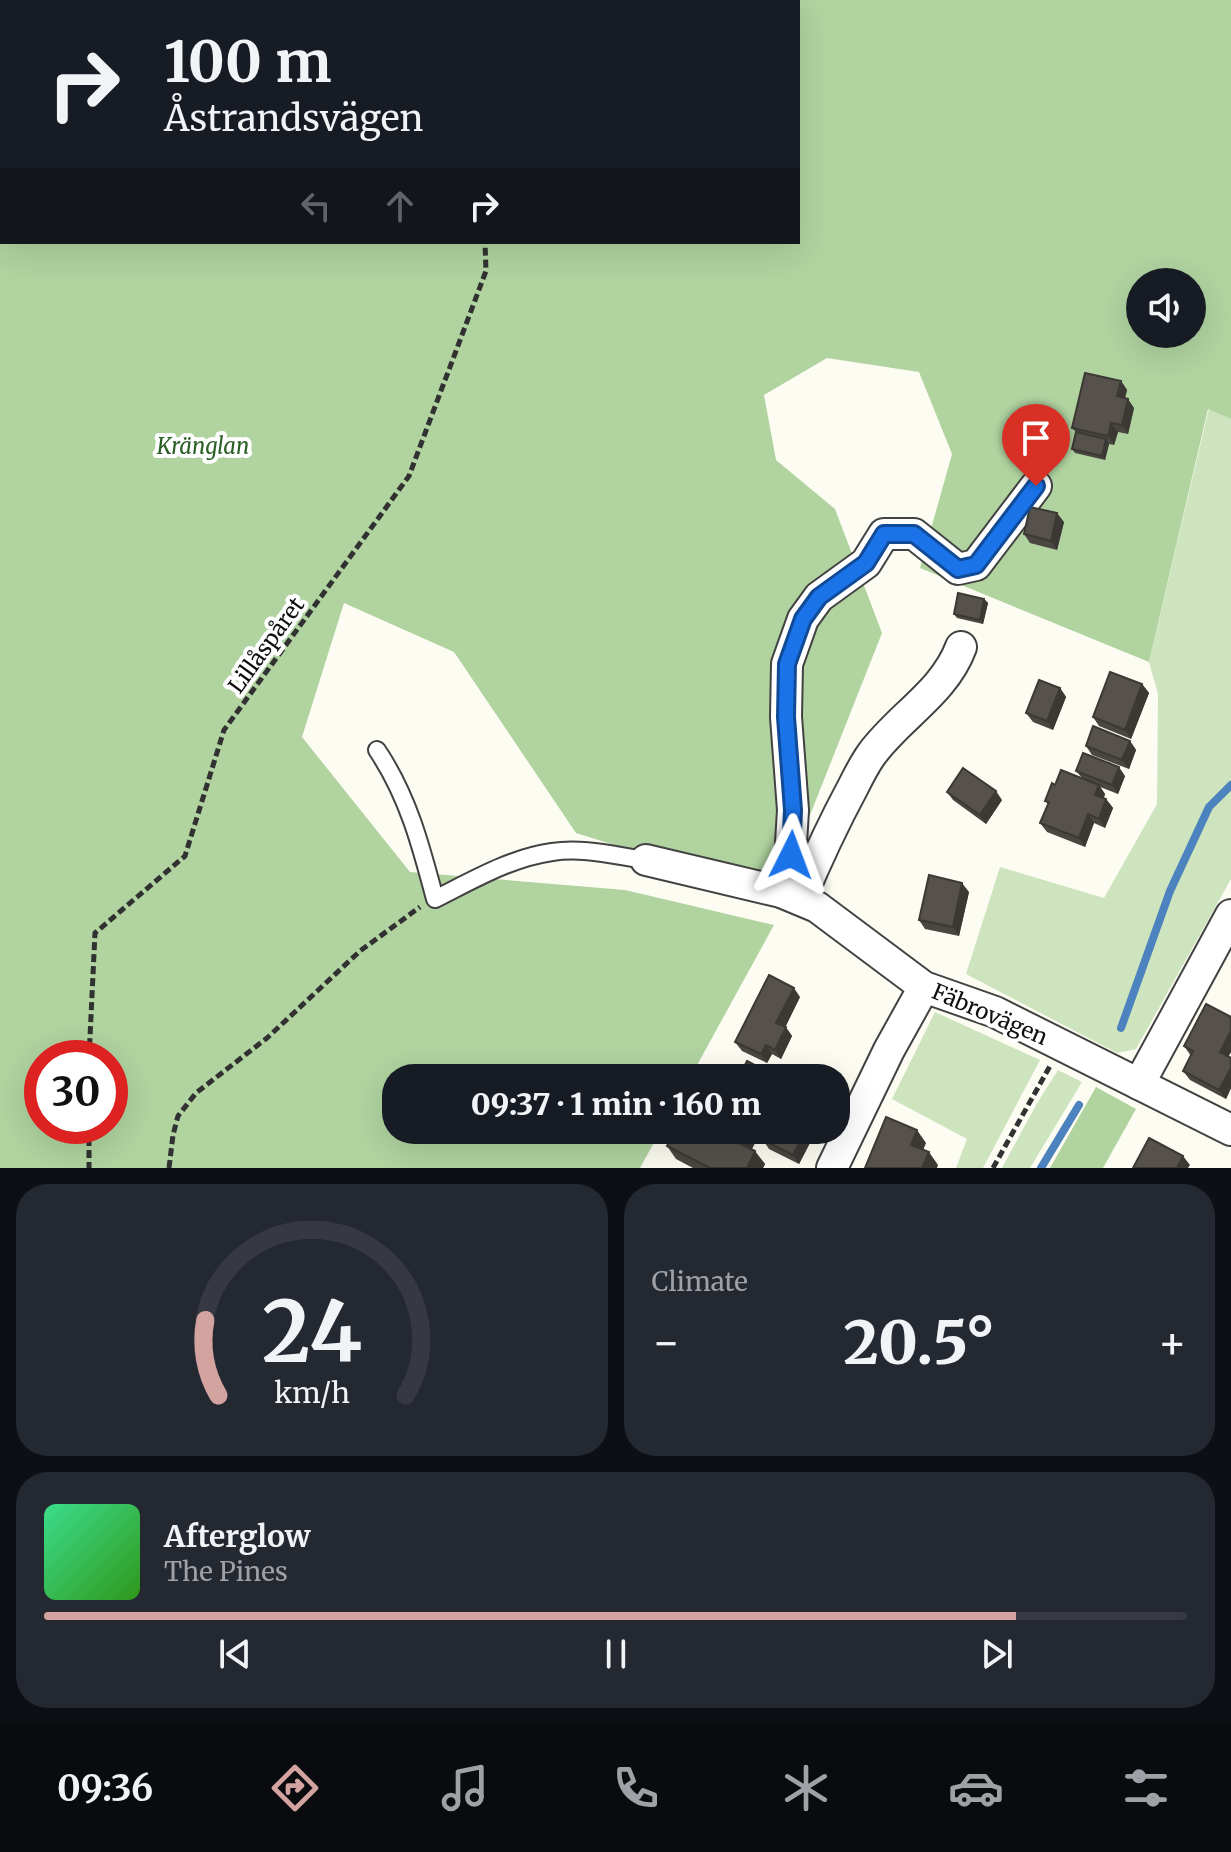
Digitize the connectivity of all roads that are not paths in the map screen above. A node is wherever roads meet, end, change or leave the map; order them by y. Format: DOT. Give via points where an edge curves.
graph roads {
  1 [pos="1036,486"];
  2 [pos="961,647"];
  3 [pos="377,750"];
  4 [pos="646,860"];
  5 [pos="790,896"];
  6 [pos="1231,915"];
  7 [pos="924,987"];
  8 [pos="1139,1084"];
  9 [pos="1231,1130"];
  10 [pos="832,1168"];
  1 -- 5 [label="street" via="976,565 958,569 914,534 884,534 866,563 819,597 803,619 787,664 793,810"];
  2 -- 5 [label="street" via="946,675 868,759"];
  3 -- 4 [label="lane, Fäbrovägen" via="404,797 435,899 488,872 555,851"];
  4 -- 5 [label="street, Fäbrovägen"];
  5 -- 7 [label="street, Fäbrovägen" via="817,907"];
  6 -- 8 [label="street"];
  7 -- 8 [label="street, Fäbrovägen" via="995,1012"];
  7 -- 10 [label="street"];
  8 -- 9 [label="street, Fäbrovägen"];
}
